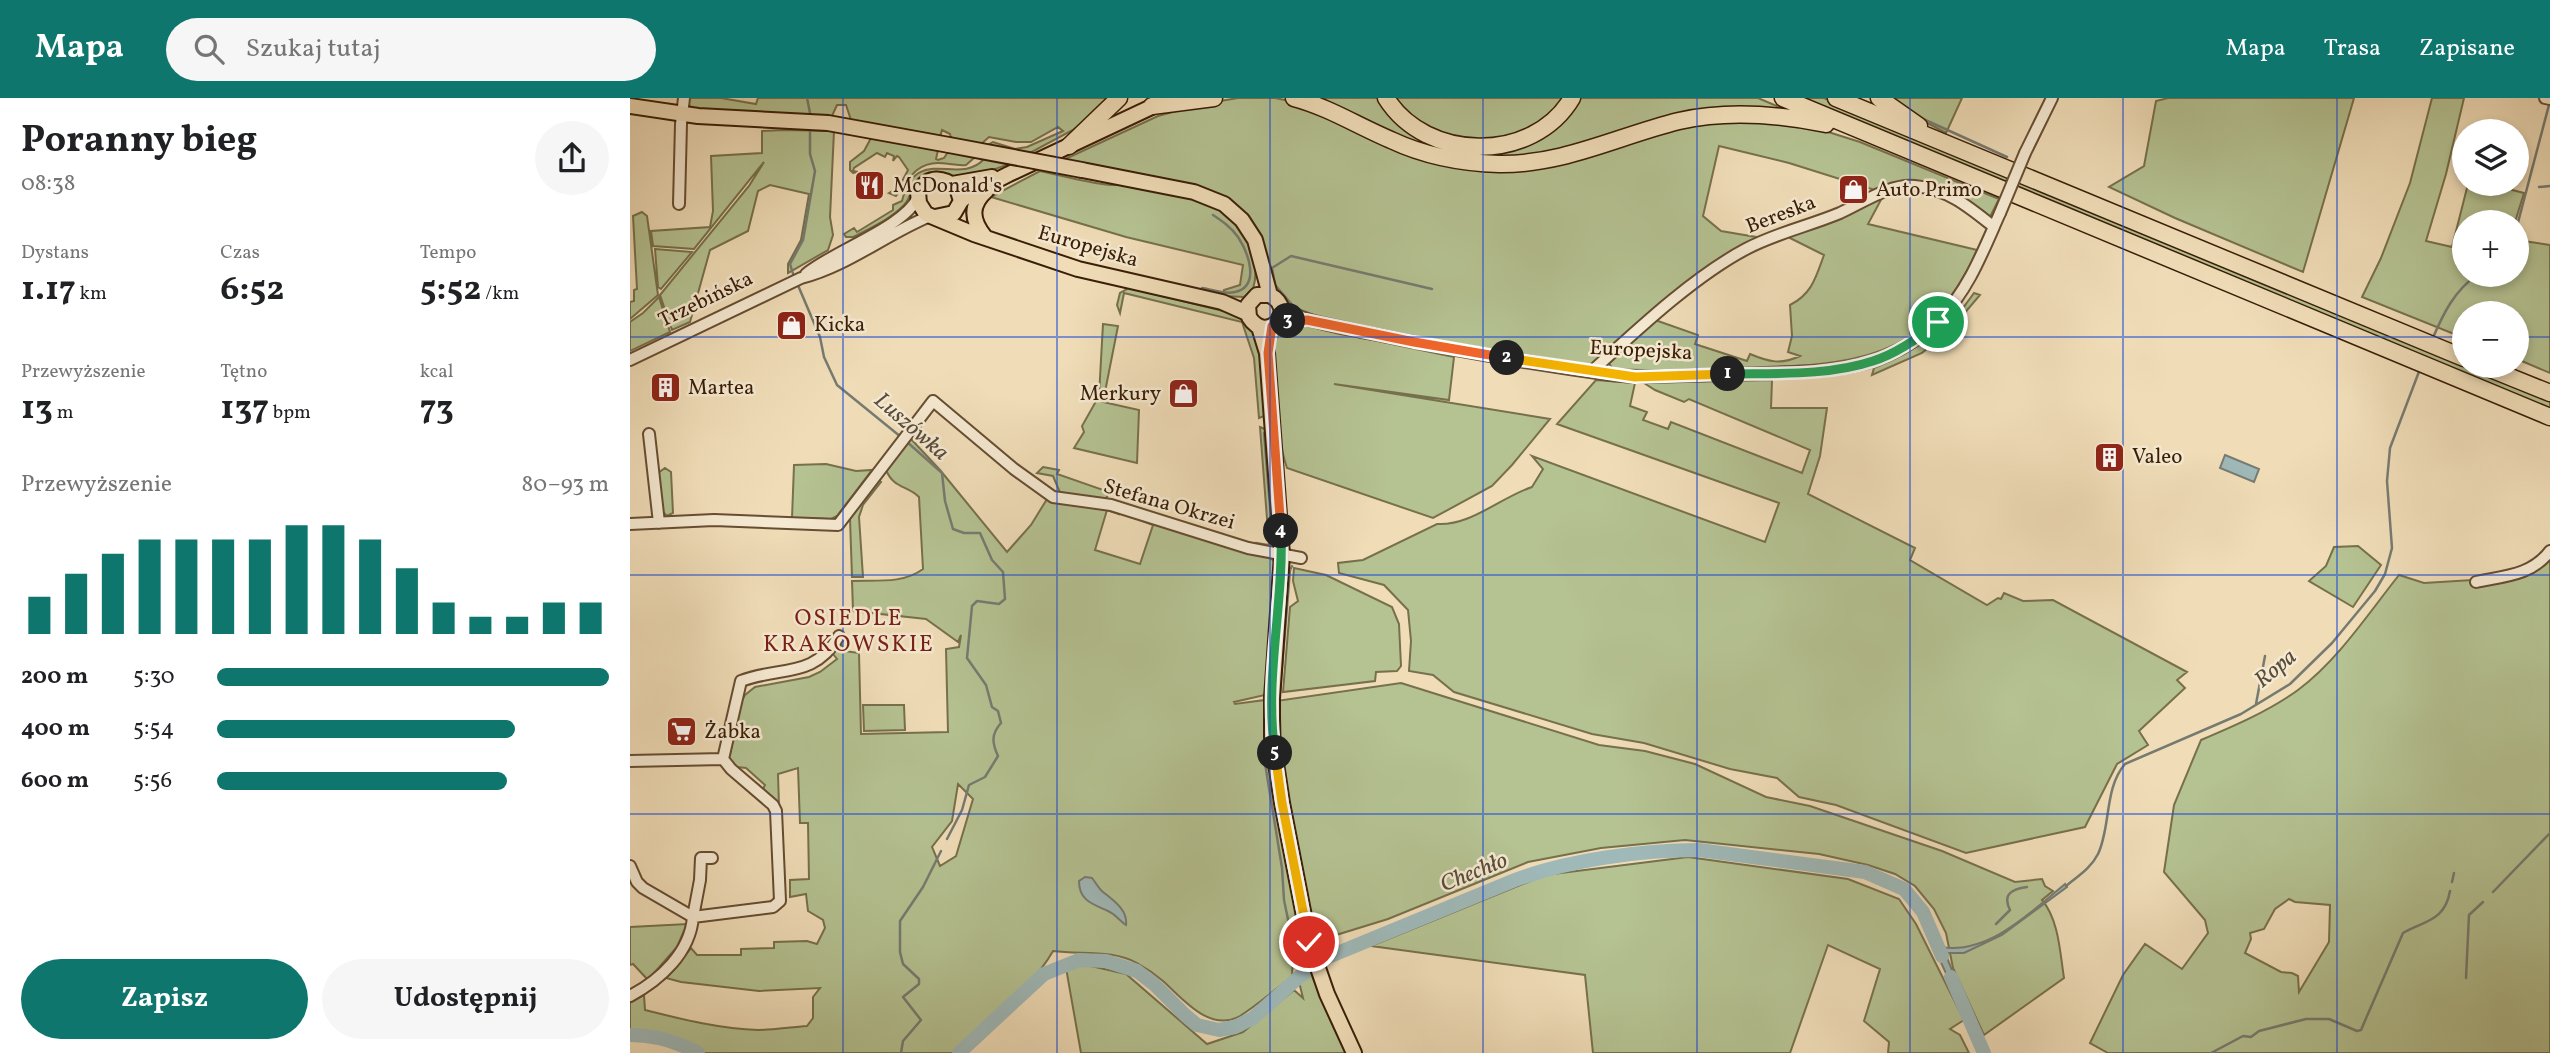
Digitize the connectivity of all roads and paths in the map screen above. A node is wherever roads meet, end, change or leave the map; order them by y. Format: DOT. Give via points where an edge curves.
graph roads {
  1 [pos="684,98"];
  2 [pos="1119,98"];
  3 [pos="1171,98"];
  4 [pos="1214,98"];
  5 [pos="1294,98"];
  6 [pos="1386,98"];
  7 [pos="1572,98"];
  8 [pos="1783,98"];
  9 [pos="1836,98"];
  10 [pos="1879,98"];
  11 [pos="2052,98"];
  12 [pos="630,106"];
  13 [pos="1152,106"];
  14 [pos="681,114"];
  15 [pos="1863,131"];
  16 [pos="1947,145"];
  17 [pos="1069,146"];
  18 [pos="1009,174"];
  19 [pos="994,183"];
  20 [pos="952,184"];
  21 [pos="918,197"];
  22 [pos="679,205"];
  23 [pos="958,206"];
  24 [pos="932,217"];
  25 [pos="1994,227"];
  26 [pos="985,237"];
  27 [pos="2144,248"];
  28 [pos="2225,258"];
  29 [pos="796,280"];
  30 [pos="1256,301"];
  31 [pos="1273,321"];
  32 [pos="2452,353"];
  33 [pos="630,360"];
  34 [pos="1591,372"];
  35 [pos="2513,378"];
  36 [pos="2550,393"];
  37 [pos="2550,417"];
  38 [pos="649,434"];
  39 [pos="659,523"];
  40 [pos="630,524"];
  41 [pos="2550,551"];
  42 [pos="1282,555"];
  43 [pos="1301,558"];
  44 [pos="2476,582"];
  45 [pos="839,636"];
  46 [pos="723,759"];
  47 [pos="630,761"];
  48 [pos="712,858"];
  49 [pos="630,866"];
  50 [pos="693,917"];
  51 [pos="630,996"];
  52 [pos="1354,1053"];
  1 -- 14 [label="street"];
  2 -- 17 [label="highway"];
  3 -- 13 [label="main road"];
  4 -- 13 [label="highway"];
  5 -- 15 [label="highway" via="1405,146 1479,163 1545,161 1678,121 1730,114 1782,116"];
  6 -- 7 [label="highway" via="1423,132 1451,144 1480,147 1534,133 1558,116"];
  8 -- 15 [label="highway"];
  9 -- 16 [label="highway"];
  10 -- 16 [label="highway"];
  11 -- 25 [label="street, bridge"];
  12 -- 14 [label="main road"];
  13 -- 17 [label="main road"];
  14 -- 22 [label="street"];
  14 -- 30 [label="main road, bridge" via="868,129 1194,192 1220,201 1248,227 1261,270"];
  15 -- 27 [label="highway"];
  16 -- 28 [label="highway"];
  17 -- 18 [label="main road"];
  18 -- 19 [label="main road"];
  18 -- 20 [label="main road"];
  19 -- 23 [label="main road" via="968,195"];
  19 -- 26 [label="main road" via="974,208 975,223"];
  20 -- 21 [label="main road" via="941,179 929,181"];
  20 -- 23 [label="main road" via="959,190"];
  21 -- 24 [label="main road" via="922,210"];
  21 -- 29 [label="street, Trzebińska" via="896,220"];
  23 -- 24 [label="main road" via="949,216"];
  23 -- 26 [label="main road, Europejska" via="967,224"];
  24 -- 26 [label="main road, Europejska"];
  24 -- 29 [label="street, Trzebińska"];
  25 -- 34 [label="street, Bereska" via="1948,194 1900,186 1763,240 1722,262"];
  25 -- 34 [label="street, Europejska" via="1972,276 1938,322 1909,345 1872,362 1785,373 1635,377"];
  26 -- 30 [label="main road, Europejska" via="1090,272 1222,302"];
  27 -- 28 [label="highway"];
  27 -- 37 [label="highway"];
  28 -- 32 [label="highway"];
  29 -- 33 [label="street, Trzebińska"];
  30 -- 31 [label="main road" via="1252,323"];
  30 -- 31 [label="main road" via="1277,299"];
  31 -- 34 [label="street, Europejska" via="1307,320"];
  31 -- 42 [label="main road" via="1268,353"];
  35 -- 36 [label="highway"];
  38 -- 39 [label="street"];
  39 -- 40 [label="street"];
  39 -- 42 [label="street, Stefana Okrzei" via="714,520 838,525 933,401 1053,496 1111,505"];
  41 -- 44 [label="street" via="2531,569"];
  42 -- 43 [label="street, Stefana Okrzei"];
  42 -- 52 [label="main road" via="1272,737 1312,951"];
  45 -- 46 [label="street" via="813,664 741,681"];
  46 -- 47 [label="street"];
  46 -- 50 [label="street" via="776,811 780,901 773,907"];
  48 -- 50 [label="street" via="701,858"];
  49 -- 50 [label="street" via="643,888"];
  50 -- 51 [label="street" via="688,938 676,957 651,984"];
}
